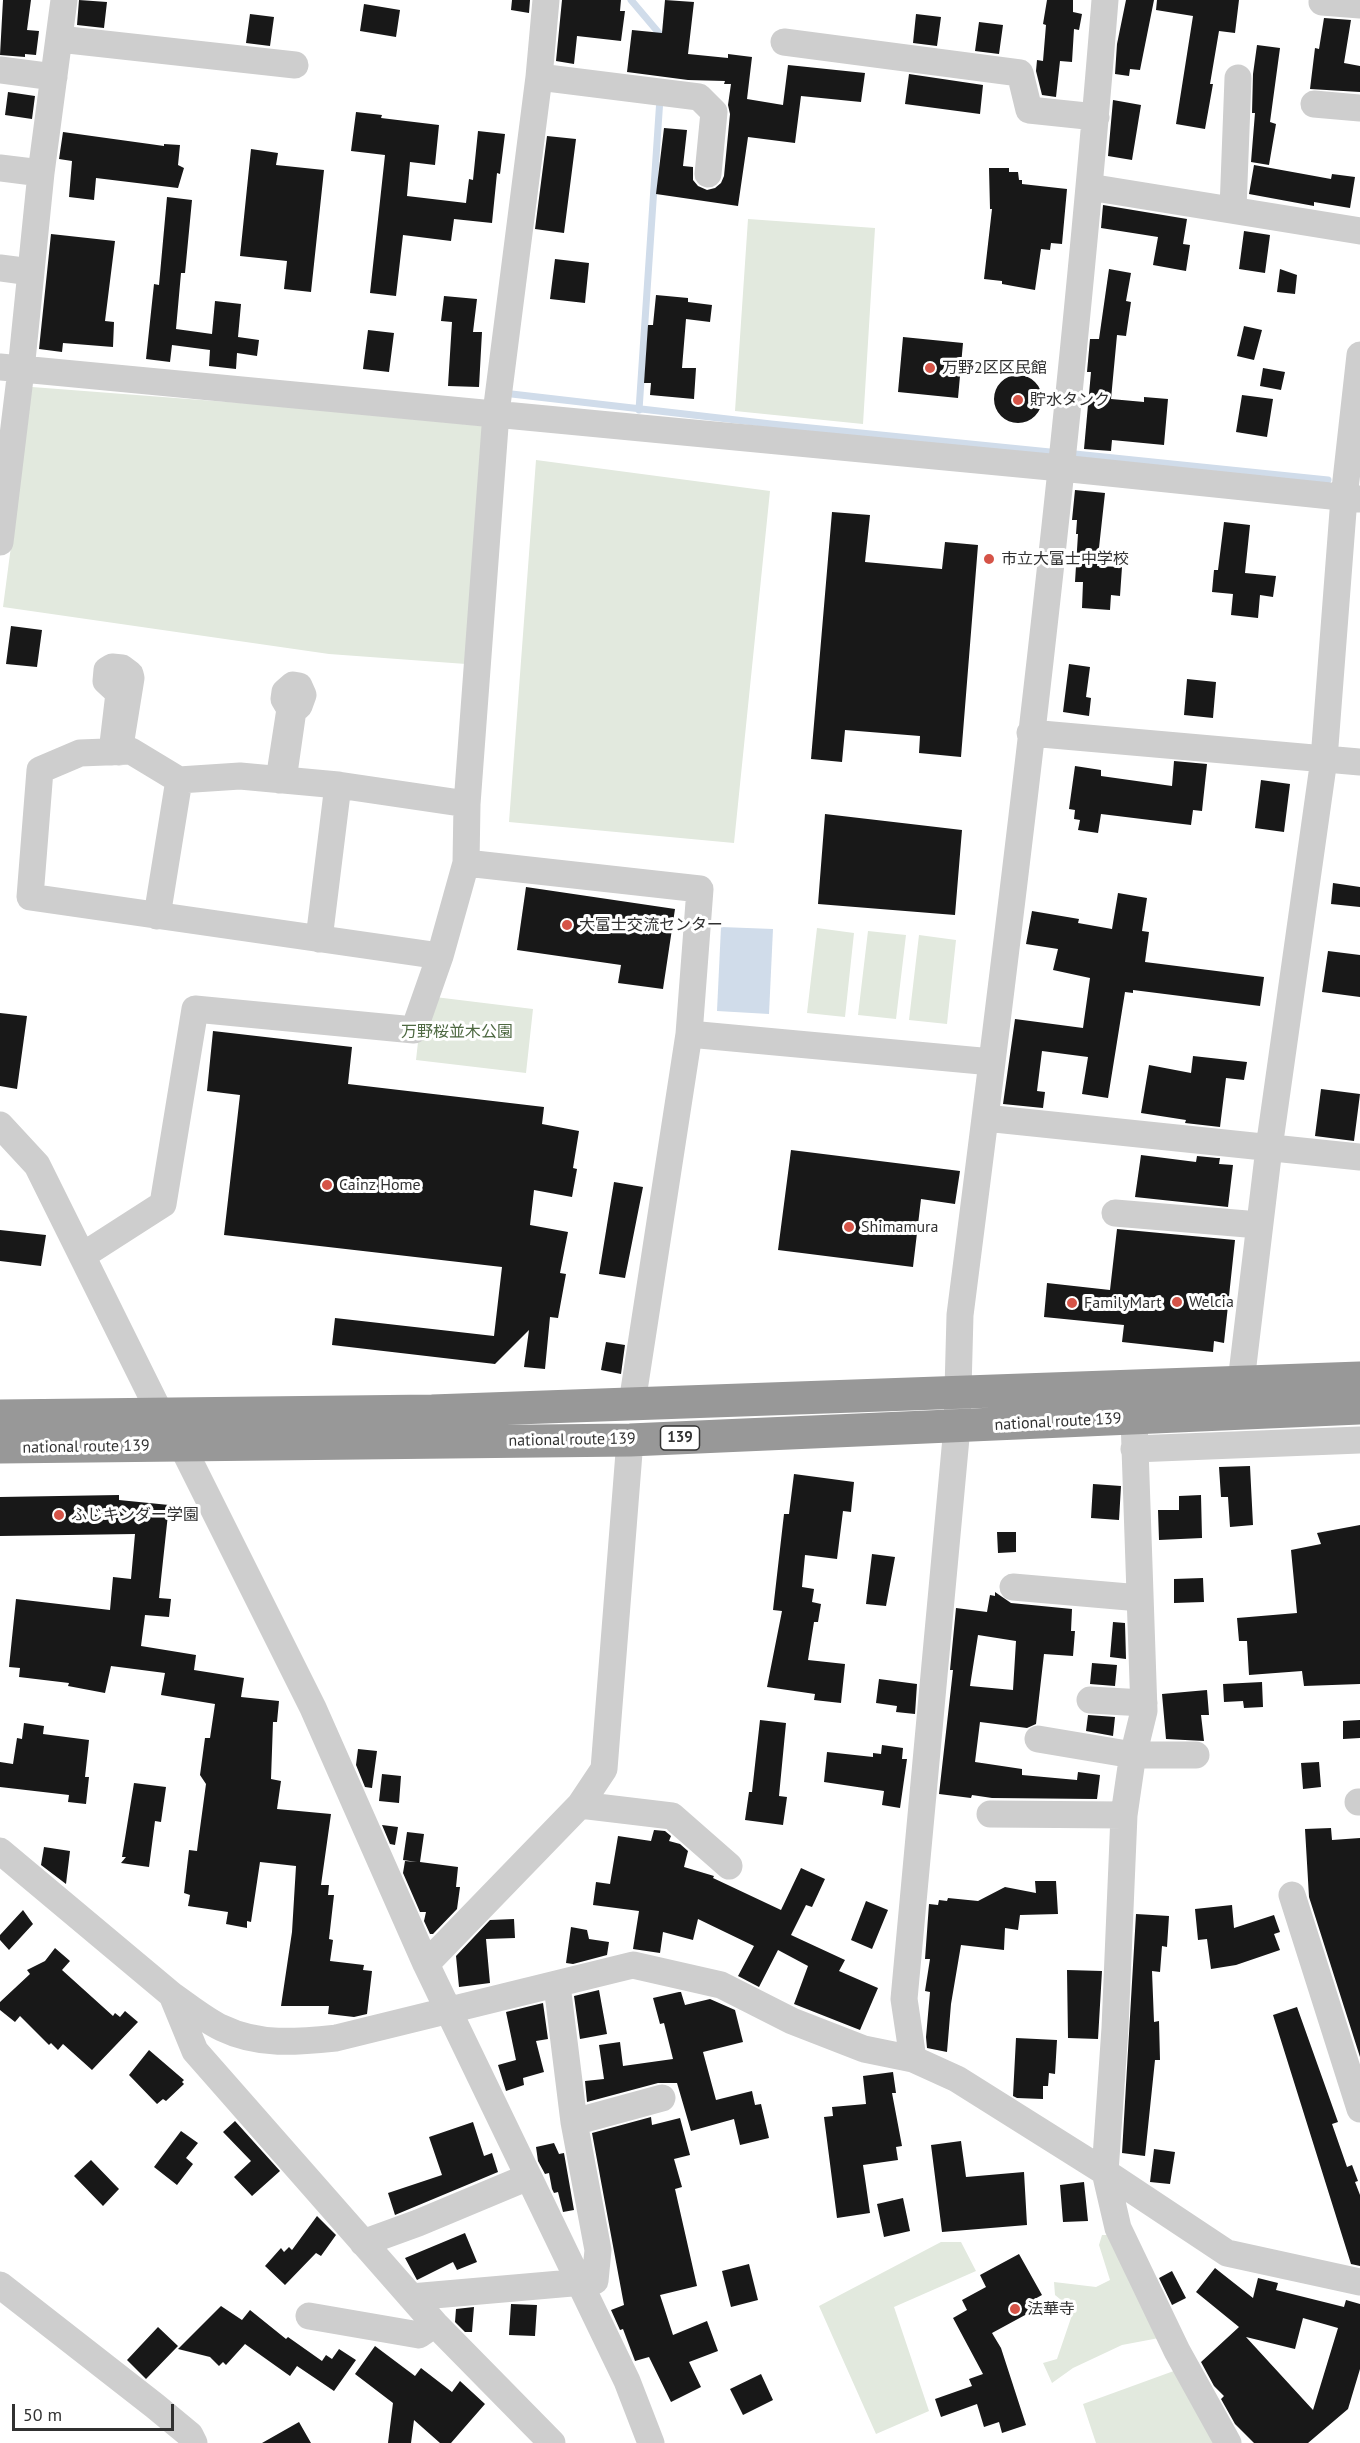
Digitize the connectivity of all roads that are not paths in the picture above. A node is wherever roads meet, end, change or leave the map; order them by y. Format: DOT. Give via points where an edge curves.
graph roads {
  1 [pos="64,0"];
  2 [pos="546,0"];
  3 [pos="1105,0"];
  4 [pos="1322,2"];
  5 [pos="1360,5"];
  6 [pos="59,39"];
  7 [pos="784,42"];
  8 [pos="295,65"];
  9 [pos="0,70"];
  10 [pos="54,77"];
  11 [pos="539,77"];
  12 [pos="1238,78"];
  13 [pos="1314,104"];
  14 [pos="1360,108"];
  15 [pos="1096,117"];
  16 [pos="0,168"];
  17 [pos="41,173"];
  18 [pos="708,174"];
  19 [pos="1089,187"];
  20 [pos="1233,209"];
  21 [pos="1360,231"];
  22 [pos="0,268"];
  23 [pos="31,272"];
  24 [pos="1360,355"];
  25 [pos="10,369"];
  26 [pos="496,413"];
  27 [pos="1061,468"];
  28 [pos="1352,498"];
  29 [pos="0,542"];
  30 [pos="1030,733"];
  31 [pos="1324,759"];
  32 [pos="1360,762"];
  33 [pos="179,780"];
  34 [pos="338,785"];
  35 [pos="467,804"];
  36 [pos="466,863"];
  37 [pos="157,916"];
  38 [pos="319,939"];
  39 [pos="440,956"];
  40 [pos="689,1034"];
  41 [pos="992,1062"];
  42 [pos="985,1118"];
  43 [pos="0,1125"];
  44 [pos="1269,1148"];
  45 [pos="1360,1157"];
  46 [pos="1115,1213"];
  47 [pos="1259,1225"];
  48 [pos="82,1256"];
  49 [pos="1360,1378"];
  50 [pos="1241,1382"];
  51 [pos="959,1393"];
  52 [pos="632,1403"];
  53 [pos="1360,1408"];
  54 [pos="161,1415"];
  55 [pos="0,1416"];
  56 [pos="957,1427"];
  57 [pos="1134,1434"];
  58 [pos="630,1440"];
  59 [pos="1360,1440"];
  60 [pos="182,1446"];
  61 [pos="0,1448"];
  62 [pos="1013,1587"];
  63 [pos="1140,1598"];
  64 [pos="1090,1700"];
  65 [pos="1144,1703"];
  66 [pos="1038,1739"];
  67 [pos="1133,1755"];
  68 [pos="1196,1755"];
  69 [pos="580,1805"];
  70 [pos="990,1814"];
  71 [pos="1124,1815"];
  72 [pos="0,1851"];
  73 [pos="729,1866"];
  74 [pos="1292,1895"];
  75 [pos="426,1964"];
  76 [pos="557,1985"];
  77 [pos="172,1995"];
  78 [pos="449,2012"];
  79 [pos="913,2059"];
  80 [pos="1358,2094"];
  81 [pos="662,2098"];
  82 [pos="574,2122"];
  83 [pos="1106,2172"];
  84 [pos="528,2177"];
  85 [pos="363,2243"];
  86 [pos="578,2282"];
  87 [pos="1360,2282"];
  88 [pos="0,2285"];
  89 [pos="411,2297"];
  90 [pos="309,2316"];
  91 [pos="435,2324"];
  92 [pos="194,2443"];
  93 [pos="552,2443"];
  94 [pos="651,2443"];
  95 [pos="1228,2443"];
  1 -- 6 [label="street"];
  2 -- 11 [label="street"];
  3 -- 15 [label="street"];
  4 -- 5 [label="street"];
  6 -- 8 [label="street"];
  6 -- 10 [label="street"];
  7 -- 15 [label="street" via="1020,73 1029,110"];
  9 -- 10 [label="street"];
  10 -- 17 [label="street"];
  11 -- 18 [label="street" via="699,97 714,112"];
  11 -- 26 [label="street"];
  12 -- 20 [label="street"];
  13 -- 14 [label="street"];
  15 -- 19 [label="street"];
  16 -- 17 [label="street"];
  17 -- 23 [label="street"];
  19 -- 20 [label="street"];
  19 -- 27 [label="street"];
  20 -- 21 [label="street"];
  22 -- 23 [label="street"];
  23 -- 25 [label="street"];
  24 -- 28 [label="street"];
  25 -- 26 [label="street"];
  25 -- 29 [label="street"];
  26 -- 27 [label="street"];
  26 -- 35 [label="street"];
  27 -- 28 [label="street"];
  27 -- 30 [label="street"];
  28 -- 31 [label="street"];
  30 -- 31 [label="street"];
  30 -- 41 [label="street"];
  31 -- 32 [label="street"];
  31 -- 44 [label="street"];
  33 -- 34 [label="street" via="240,776"];
  33 -- 37 [label="street"];
  33 -- 37 [label="street" via="131,752 80,753 40,770 30,897"];
  34 -- 35 [label="street"];
  34 -- 38 [label="street"];
  35 -- 36 [label="street"];
  36 -- 39 [label="street"];
  36 -- 40 [label="street" via="700,889"];
  37 -- 38 [label="street"];
  38 -- 39 [label="street"];
  39 -- 48 [label="street" via="414,1030 195,1009 163,1204"];
  40 -- 41 [label="street"];
  40 -- 52 [label="street"];
  41 -- 42 [label="street"];
  42 -- 44 [label="street"];
  42 -- 51 [label="street" via="960,1315"];
  43 -- 48 [label="street" via="37,1165"];
  44 -- 45 [label="street"];
  44 -- 47 [label="street"];
  46 -- 47 [label="street"];
  47 -- 50 [label="street"];
  48 -- 54 [label="street"];
  49 -- 50 [label="highway, national route 139 / 139"];
  50 -- 51 [label="highway, national route 139 / 139"];
  51 -- 52 [label="highway, national route 139 / 139"];
  51 -- 56 [label="street"];
  52 -- 54 [label="highway, national route 139 / 139"];
  53 -- 57 [label="highway, national route 139 / 139"];
  54 -- 55 [label="highway, national route 139 / 139"];
  54 -- 60 [label="street"];
  56 -- 57 [label="highway, national route 139 / 139"];
  56 -- 58 [label="highway, national route 139 / 139"];
  56 -- 79 [label="street" via="904,1999"];
  57 -- 59 [label="street"];
  57 -- 63 [label="street"];
  58 -- 60 [label="highway, national route 139 / 139"];
  58 -- 69 [label="street" via="604,1769"];
  60 -- 61 [label="highway, national route 139 / 139"];
  60 -- 75 [label="street" via="313,1708"];
  62 -- 63 [label="street"];
  63 -- 65 [label="street"];
  64 -- 65 [label="street"];
  65 -- 67 [label="street"];
  66 -- 67 [label="street"];
  67 -- 68 [label="street"];
  67 -- 71 [label="street"];
  69 -- 73 [label="street" via="672,1816"];
  69 -- 75 [label="street"];
  70 -- 71 [label="street"];
  71 -- 83 [label="street"];
  72 -- 77 [label="street"];
  74 -- 80 [label="street"];
  75 -- 78 [label="street"];
  76 -- 78 [label="street"];
  76 -- 79 [label="street" via="633,1965 721,1984 792,2022 843,2042"];
  76 -- 82 [label="street"];
  77 -- 78 [label="street" via="222,2028 253,2039 288,2043 336,2038"];
  77 -- 85 [label="street" via="195,2051"];
  78 -- 84 [label="street"];
  79 -- 83 [label="street" via="957,2079"];
  81 -- 82 [label="street"];
  82 -- 86 [label="street" via="598,2250 595,2281"];
  83 -- 87 [label="street" via="1227,2253"];
  83 -- 95 [label="street" via="1118,2228 1177,2351"];
  84 -- 85 [label="street"];
  84 -- 86 [label="street"];
  85 -- 89 [label="street"];
  86 -- 89 [label="street"];
  86 -- 94 [label="street" via="627,2381"];
  88 -- 92 [label="street" via="155,2406 190,2435"];
  89 -- 91 [label="street"];
  90 -- 91 [label="street" via="419,2335"];
  91 -- 93 [label="street"];
}
